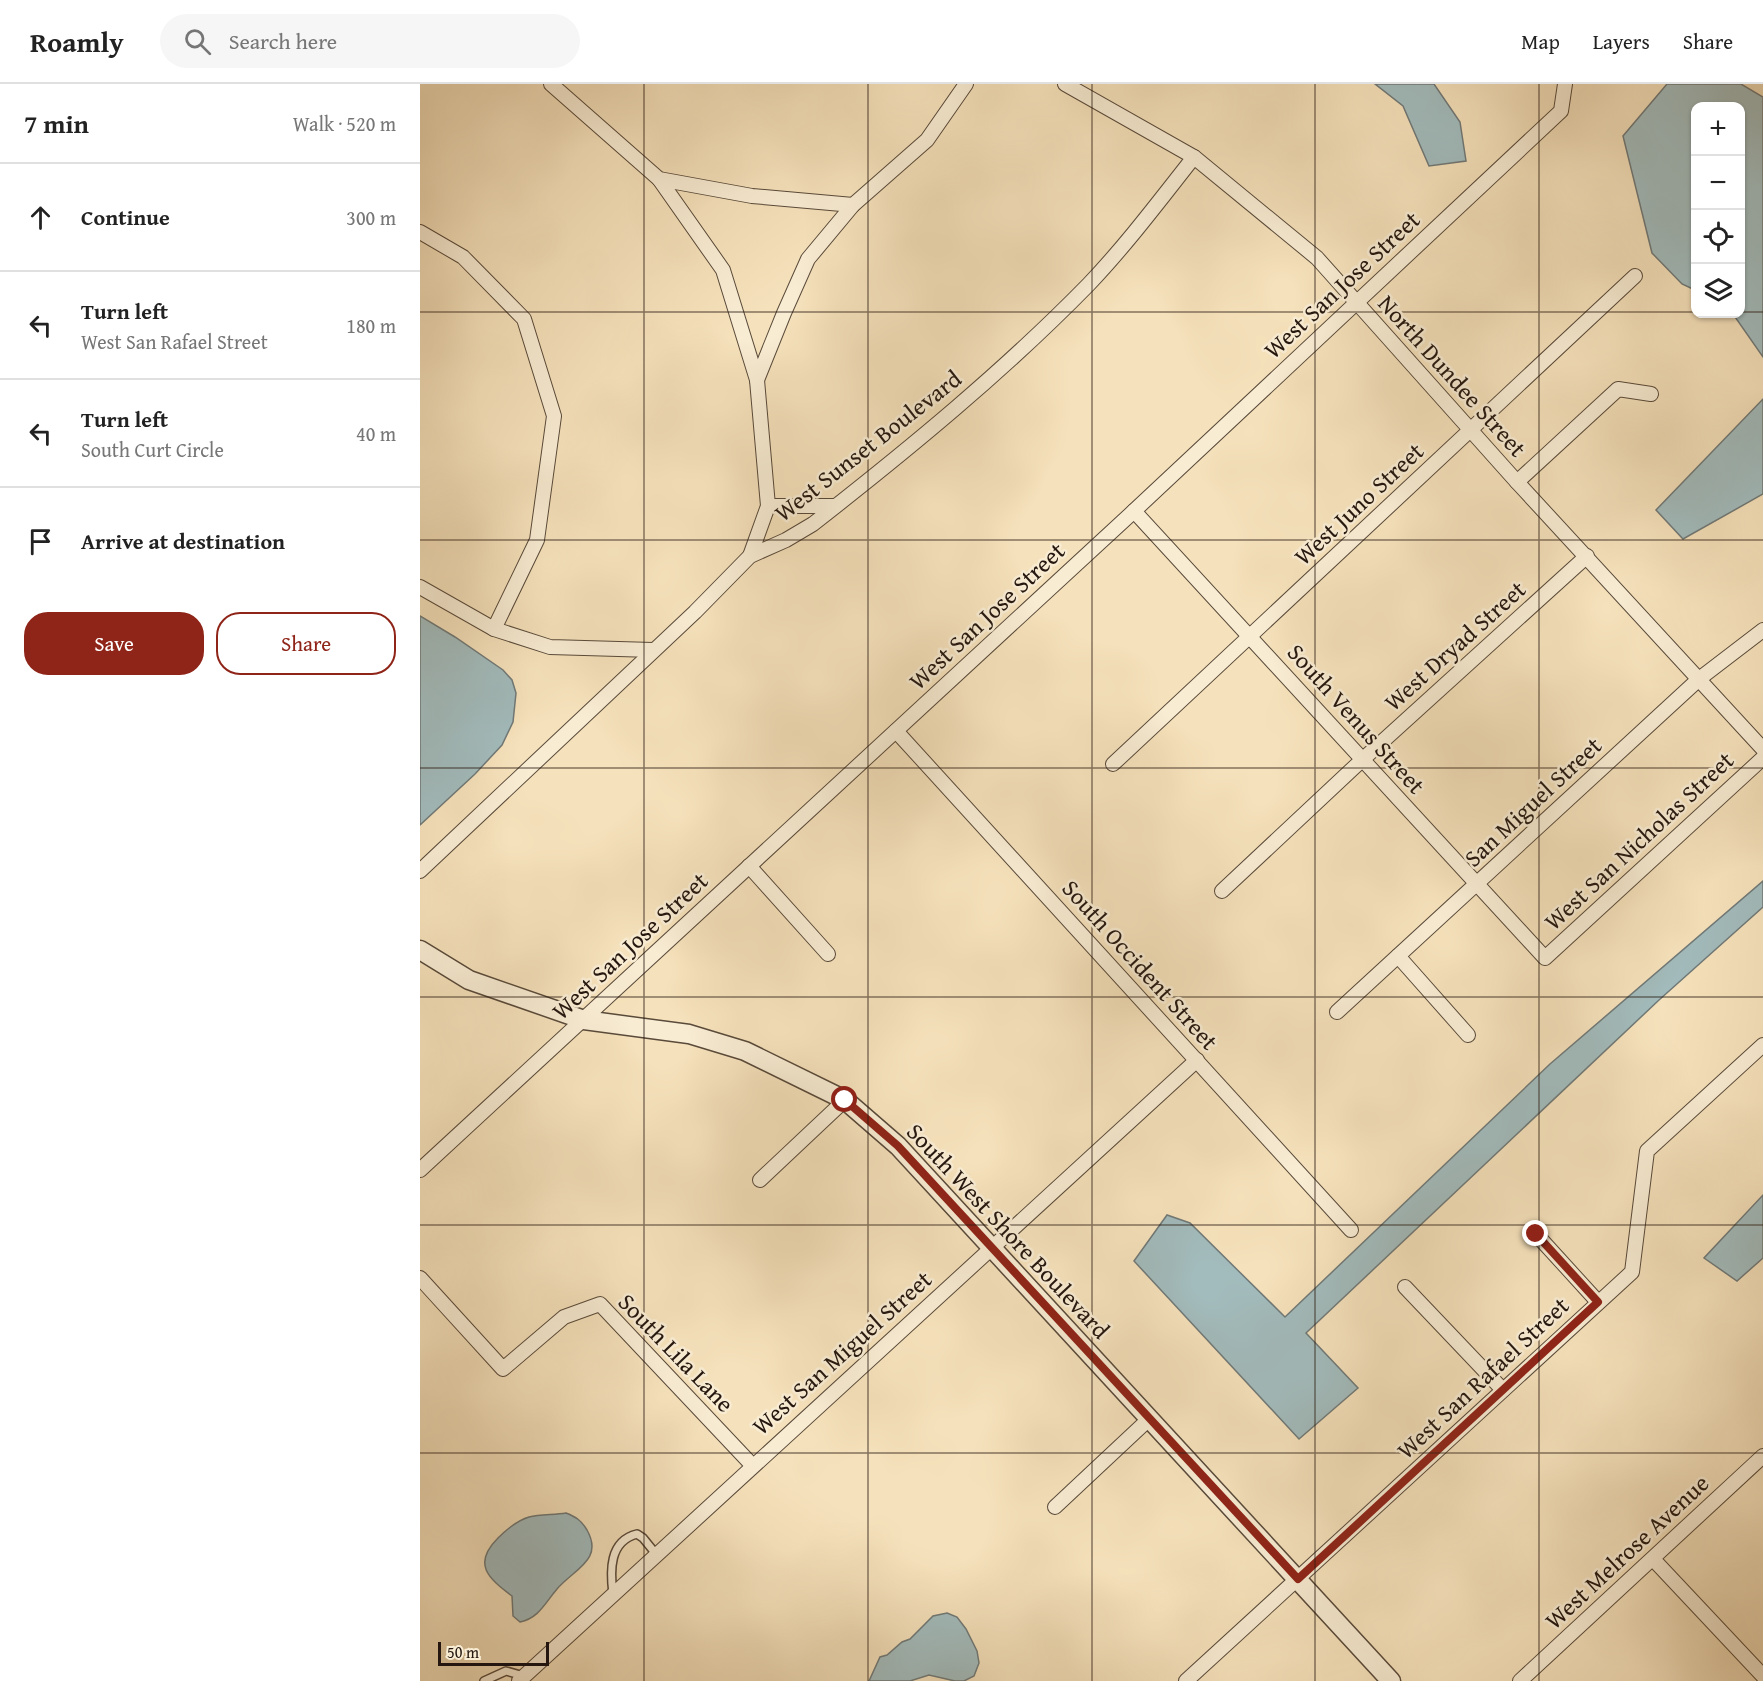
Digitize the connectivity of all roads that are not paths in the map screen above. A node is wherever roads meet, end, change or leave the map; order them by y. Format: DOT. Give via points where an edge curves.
graph roads {
  1 [pos="551,84"];
  2 [pos="966,84"];
  3 [pos="1065,84"];
  4 [pos="1565,84"];
  5 [pos="1194,157"];
  6 [pos="659,179"];
  7 [pos="853,205"];
  8 [pos="420,232"];
  9 [pos="1635,276"];
  10 [pos="1356,303"];
  11 [pos="758,380"];
  12 [pos="1651,394"];
  13 [pos="1471,430"];
  14 [pos="1517,482"];
  15 [pos="768,506"];
  16 [pos="835,506"];
  17 [pos="1134,511"];
  18 [pos="750,556"];
  19 [pos="1587,556"];
  20 [pos="420,588"];
  21 [pos="495,629"];
  22 [pos="1763,630"];
  23 [pos="1250,636"];
  24 [pos="653,650"];
  25 [pos="1699,679"];
  26 [pos="896,731"];
  27 [pos="1763,749"];
  28 [pos="1763,758"];
  29 [pos="1362,760"];
  30 [pos="1113,764"];
  31 [pos="749,866"];
  32 [pos="420,872"];
  33 [pos="1476,885"];
  34 [pos="1222,891"];
  35 [pos="420,950"];
  36 [pos="828,954"];
  37 [pos="1398,957"];
  38 [pos="1545,958"];
  39 [pos="1337,1012"];
  40 [pos="584,1020"];
  41 [pos="1468,1035"];
  42 [pos="1763,1045"];
  43 [pos="1197,1060"];
  44 [pos="845,1100"];
  45 [pos="420,1170"];
  46 [pos="760,1180"];
  47 [pos="1351,1230"];
  48 [pos="1536,1234"];
  49 [pos="992,1247"];
  50 [pos="420,1278"];
  51 [pos="1405,1287"];
  52 [pos="1598,1302"];
  53 [pos="1503,1390"];
  54 [pos="1149,1419"];
  55 [pos="1763,1456"];
  56 [pos="752,1465"];
  57 [pos="1055,1507"];
  58 [pos="656,1554"];
  59 [pos="1653,1559"];
  60 [pos="1298,1579"];
  61 [pos="613,1594"];
  62 [pos="1763,1676"];
  63 [pos="521,1678"];
  64 [pos="484,1681"];
  65 [pos="1186,1681"];
  66 [pos="1391,1681"];
  67 [pos="1520,1681"];
  1 -- 6 [label="street"];
  2 -- 7 [label="street" via="927,140"];
  3 -- 5 [label="street, North Dundee Street"];
  4 -- 10 [label="street, West San Jose Street" via="1561,111"];
  5 -- 10 [label="street, North Dundee Street" via="1317,258"];
  5 -- 16 [label="street, West Sunset Boulevard" via="1090,283 1035,337"];
  6 -- 7 [label="street" via="752,196"];
  6 -- 11 [label="street" via="723,270"];
  7 -- 11 [label="street" via="808,259"];
  8 -- 21 [label="street" via="464,257 524,320 555,416 537,540"];
  9 -- 13 [label="street, West Juno Street"];
  10 -- 13 [label="street, North Dundee Street"];
  10 -- 17 [label="street, West San Jose Street"];
  11 -- 15 [label="street"];
  12 -- 14 [label="street" via="1618,389"];
  13 -- 14 [label="street, North Dundee Street"];
  13 -- 23 [label="street, West Juno Street"];
  14 -- 19 [label="street, North Dundee Street"];
  15 -- 16 [label="street"];
  15 -- 18 [label="street"];
  16 -- 18 [label="street, West Sunset Boulevard" via="786,540"];
  17 -- 23 [label="street, South Venus Street"];
  17 -- 26 [label="street, West San Jose Street"];
  18 -- 24 [label="street, West Sunset Boulevard"];
  19 -- 25 [label="street, North Dundee Street"];
  19 -- 29 [label="street, West Dryad Street"];
  20 -- 21 [label="street"];
  21 -- 24 [label="street" via="550,647"];
  22 -- 25 [label="street, San Miguel Street"];
  23 -- 29 [label="street, South Venus Street"];
  23 -- 30 [label="street, West Juno Street"];
  24 -- 32 [label="street, West Sunset Boulevard"];
  25 -- 27 [label="street, North Dundee Street"];
  25 -- 33 [label="street, San Miguel Street"];
  26 -- 31 [label="street, West San Jose Street"];
  26 -- 43 [label="street, South Occident Street"];
  28 -- 38 [label="street, West San Nicholas Street"];
  29 -- 33 [label="street, South Venus Street"];
  29 -- 34 [label="street, West Dryad Street"];
  31 -- 36 [label="street"];
  31 -- 40 [label="street, West San Jose Street"];
  33 -- 37 [label="street, San Miguel Street"];
  33 -- 38 [label="street, South Venus Street"];
  35 -- 40 [label="street, South West Shore Boulevard" via="469,980"];
  37 -- 39 [label="street, San Miguel Street"];
  37 -- 41 [label="street"];
  40 -- 44 [label="street, South West Shore Boulevard" via="700,1037 745,1051"];
  40 -- 45 [label="street, West San Jose Street"];
  42 -- 52 [label="street, West San Rafael Street" via="1647,1151 1632,1272"];
  43 -- 47 [label="street, South Occident Street"];
  43 -- 49 [label="street, West San Miguel Street"];
  44 -- 46 [label="street"];
  44 -- 49 [label="street, South West Shore Boulevard" via="898,1146"];
  48 -- 52 [label="street"];
  49 -- 54 [label="street, South West Shore Boulevard"];
  49 -- 56 [label="street, West San Miguel Street"];
  50 -- 56 [label="street, South Lila Lane" via="503,1369 564,1317 600,1304"];
  51 -- 53 [label="street"];
  52 -- 53 [label="street, West San Rafael Street"];
  53 -- 60 [label="street, West San Rafael Street"];
  54 -- 57 [label="street"];
  54 -- 60 [label="street, South West Shore Boulevard"];
  55 -- 59 [label="street, West Melrose Avenue"];
  56 -- 58 [label="street, West San Miguel Street"];
  58 -- 61 [label="street, West San Miguel Street"];
  58 -- 61 [label="lane" via="637,1534 622,1541 610,1570"];
  59 -- 62 [label="street"];
  59 -- 67 [label="street, West Melrose Avenue"];
  60 -- 65 [label="street, West San Rafael Street"];
  60 -- 66 [label="street, South West Shore Boulevard"];
  61 -- 63 [label="street, West San Miguel Street"];
  63 -- 64 [label="lane" via="506,1671"];
}
